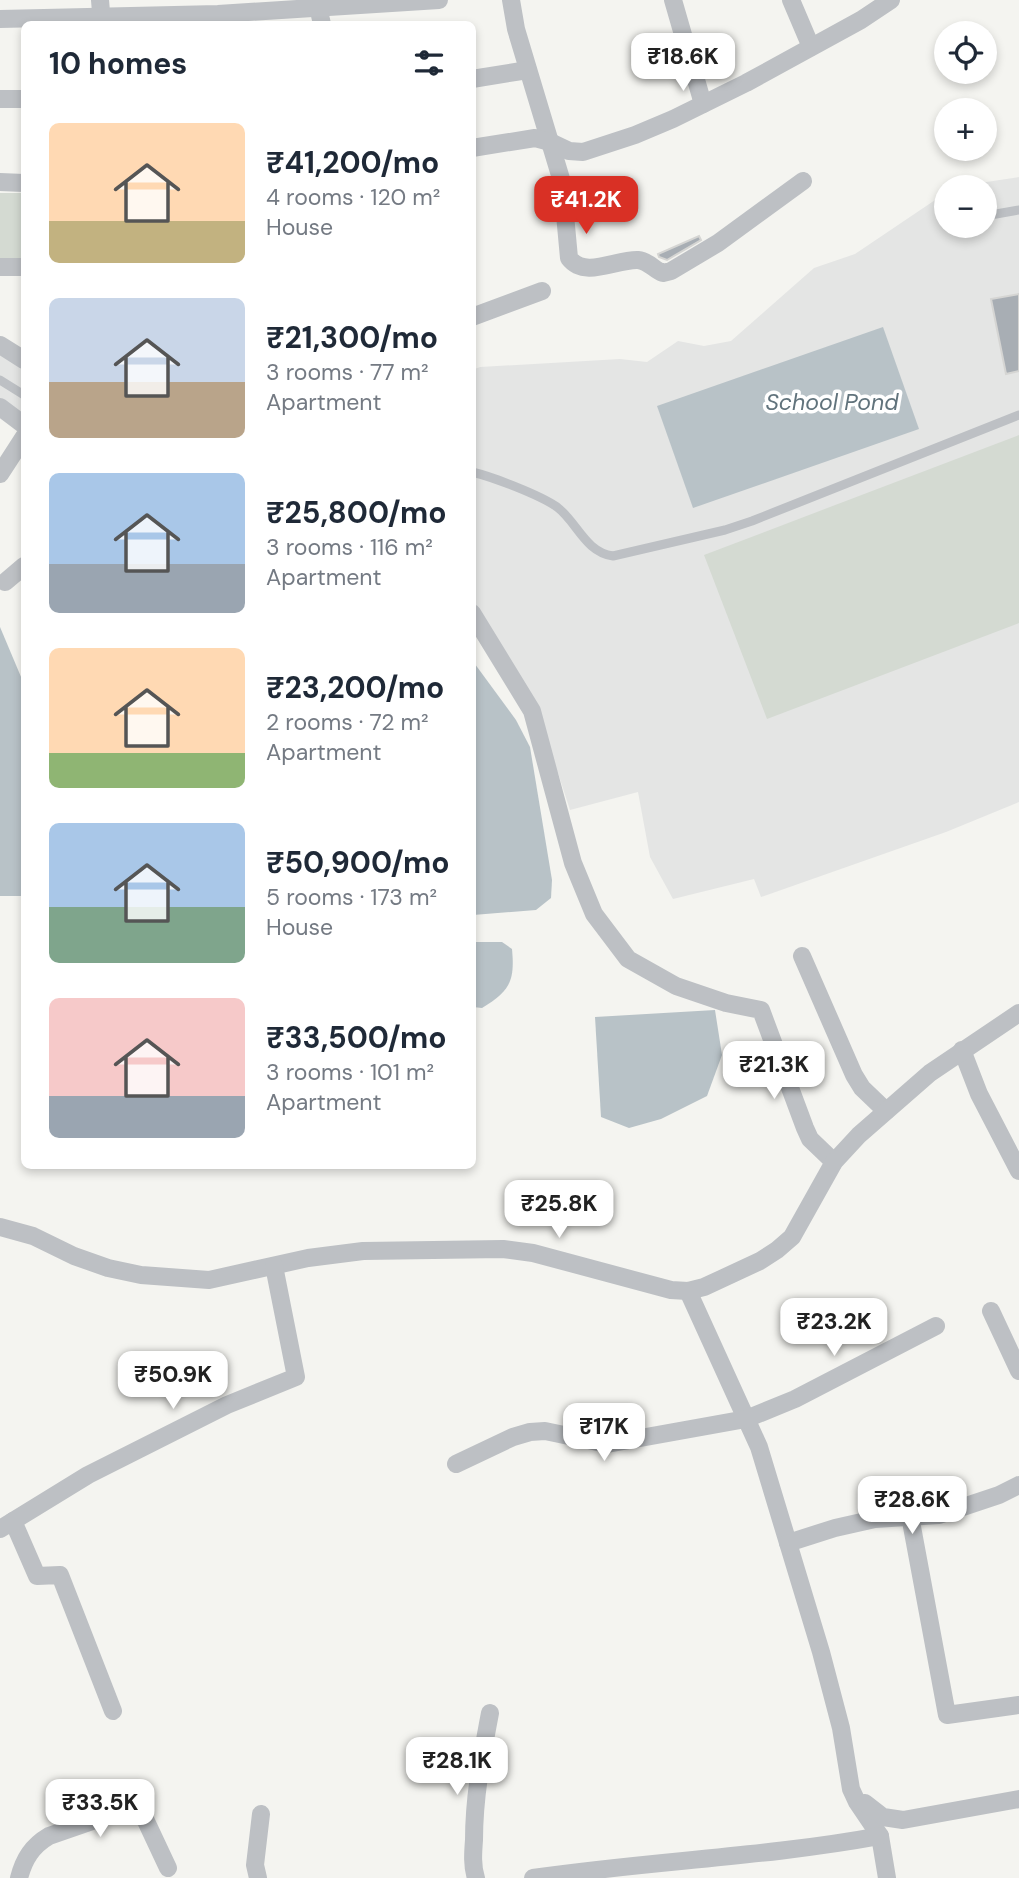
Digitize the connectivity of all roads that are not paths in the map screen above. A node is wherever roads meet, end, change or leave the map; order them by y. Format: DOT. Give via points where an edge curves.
graph roads {
  1 [pos="439,0"];
  2 [pos="511,0"];
  3 [pos="673,0"];
  4 [pos="791,0"];
  5 [pos="891,0"];
  6 [pos="406,1"];
  7 [pos="343,3"];
  8 [pos="253,6"];
  9 [pos="102,14"];
  10 [pos="320,16"];
  11 [pos="0,19"];
  12 [pos="220,19"];
  13 [pos="811,47"];
  14 [pos="528,70"];
  15 [pos="476,78"];
  16 [pos="21,99"];
  17 [pos="0,100"];
  18 [pos="703,104"];
  19 [pos="550,142"];
  20 [pos="476,147"];
  21 [pos="803,181"];
  22 [pos="0,182"];
  23 [pos="21,183"];
  24 [pos="1019,210"];
  25 [pos="997,214"];
  26 [pos="0,267"];
  27 [pos="21,267"];
  28 [pos="542,291"];
  29 [pos="476,316"];
  30 [pos="0,345"];
  31 [pos="21,358"];
  32 [pos="0,380"];
  33 [pos="21,393"];
  34 [pos="0,407"];
  35 [pos="1019,415"];
  36 [pos="21,423"];
  37 [pos="21,442"];
  38 [pos="0,474"];
  39 [pos="476,474"];
  40 [pos="21,569"];
  41 [pos="5,582"];
  42 [pos="476,620"];
  43 [pos="802,956"];
  44 [pos="1019,1013"];
  45 [pos="962,1050"];
  46 [pos="886,1111"];
  47 [pos="834,1162"];
  48 [pos="1019,1171"];
  49 [pos="0,1227"];
  50 [pos="274,1265"];
  51 [pos="688,1291"];
  52 [pos="991,1311"];
  53 [pos="936,1326"];
  54 [pos="1019,1371"];
  55 [pos="746,1419"];
  56 [pos="456,1465"];
  57 [pos="1019,1485"];
  58 [pos="910,1516"];
  59 [pos="6,1525"];
  60 [pos="788,1543"];
  61 [pos="1019,1705"];
  62 [pos="113,1711"];
  63 [pos="490,1713"];
  64 [pos="853,1794"];
  65 [pos="1019,1799"];
  66 [pos="261,1814"];
  67 [pos="880,1836"];
  68 [pos="168,1868"];
  69 [pos="588,1874"];
  70 [pos="19,1878"];
  71 [pos="258,1878"];
  72 [pos="476,1878"];
  73 [pos="533,1878"];
  74 [pos="887,1878"];
  1 -- 6 [label="street"];
  2 -- 14 [label="street"];
  3 -- 18 [label="street"];
  4 -- 13 [label="street"];
  5 -- 13 [label="street"];
  6 -- 7 [label="street"];
  7 -- 10 [label="street"];
  8 -- 10 [label="street"];
  8 -- 12 [label="street"];
  9 -- 11 [label="street"];
  9 -- 12 [label="street"];
  13 -- 18 [label="street"];
  14 -- 15 [label="street"];
  14 -- 19 [label="street"];
  16 -- 17 [label="street"];
  18 -- 19 [label="street" via="635,135 583,152 569,152"];
  19 -- 20 [label="street" via="535,138"];
  19 -- 21 [label="street" via="562,182 569,258 583,268 634,260 663,273 671,271"];
  22 -- 23 [label="street"];
  24 -- 25 [label="lane"];
  26 -- 27 [label="street"];
  28 -- 29 [label="street"];
  30 -- 31 [label="street"];
  32 -- 33 [label="lane"];
  34 -- 36 [label="street"];
  35 -- 39 [label="lane" via="734,527 612,556 595,549 556,506"];
  37 -- 38 [label="street"];
  40 -- 41 [label="street"];
  42 -- 47 [label="street" via="532,711 573,863 594,914 628,959 676,986 761,1010 810,1139"];
  43 -- 46 [label="street" via="854,1075"];
  44 -- 45 [label="street"];
  45 -- 46 [label="street"];
  45 -- 48 [label="street"];
  46 -- 47 [label="street"];
  47 -- 51 [label="street" via="792,1237 760,1261"];
  49 -- 50 [label="street" via="108,1268 141,1275 209,1280"];
  50 -- 51 [label="street" via="363,1251 503,1249"];
  50 -- 59 [label="street" via="296,1377 227,1405 88,1475"];
  51 -- 55 [label="street"];
  52 -- 54 [label="street"];
  53 -- 55 [label="street" via="818,1388"];
  55 -- 56 [label="street" via="607,1444 530,1432"];
  55 -- 60 [label="street"];
  57 -- 58 [label="street" via="939,1515"];
  58 -- 60 [label="street" via="875,1519"];
  58 -- 61 [label="street" via="947,1715"];
  59 -- 62 [label="street" via="37,1576 60,1575"];
  60 -- 64 [label="street" via="838,1716"];
  63 -- 72 [label="street" via="474,1817"];
  64 -- 65 [label="street" via="883,1817 903,1820"];
  64 -- 67 [label="street"];
  66 -- 71 [label="street" via="255,1865"];
  67 -- 69 [label="street"];
  67 -- 74 [label="street"];
  68 -- 70 [label="street" via="145,1819 124,1810 38,1842"];
  69 -- 73 [label="street"];
}
